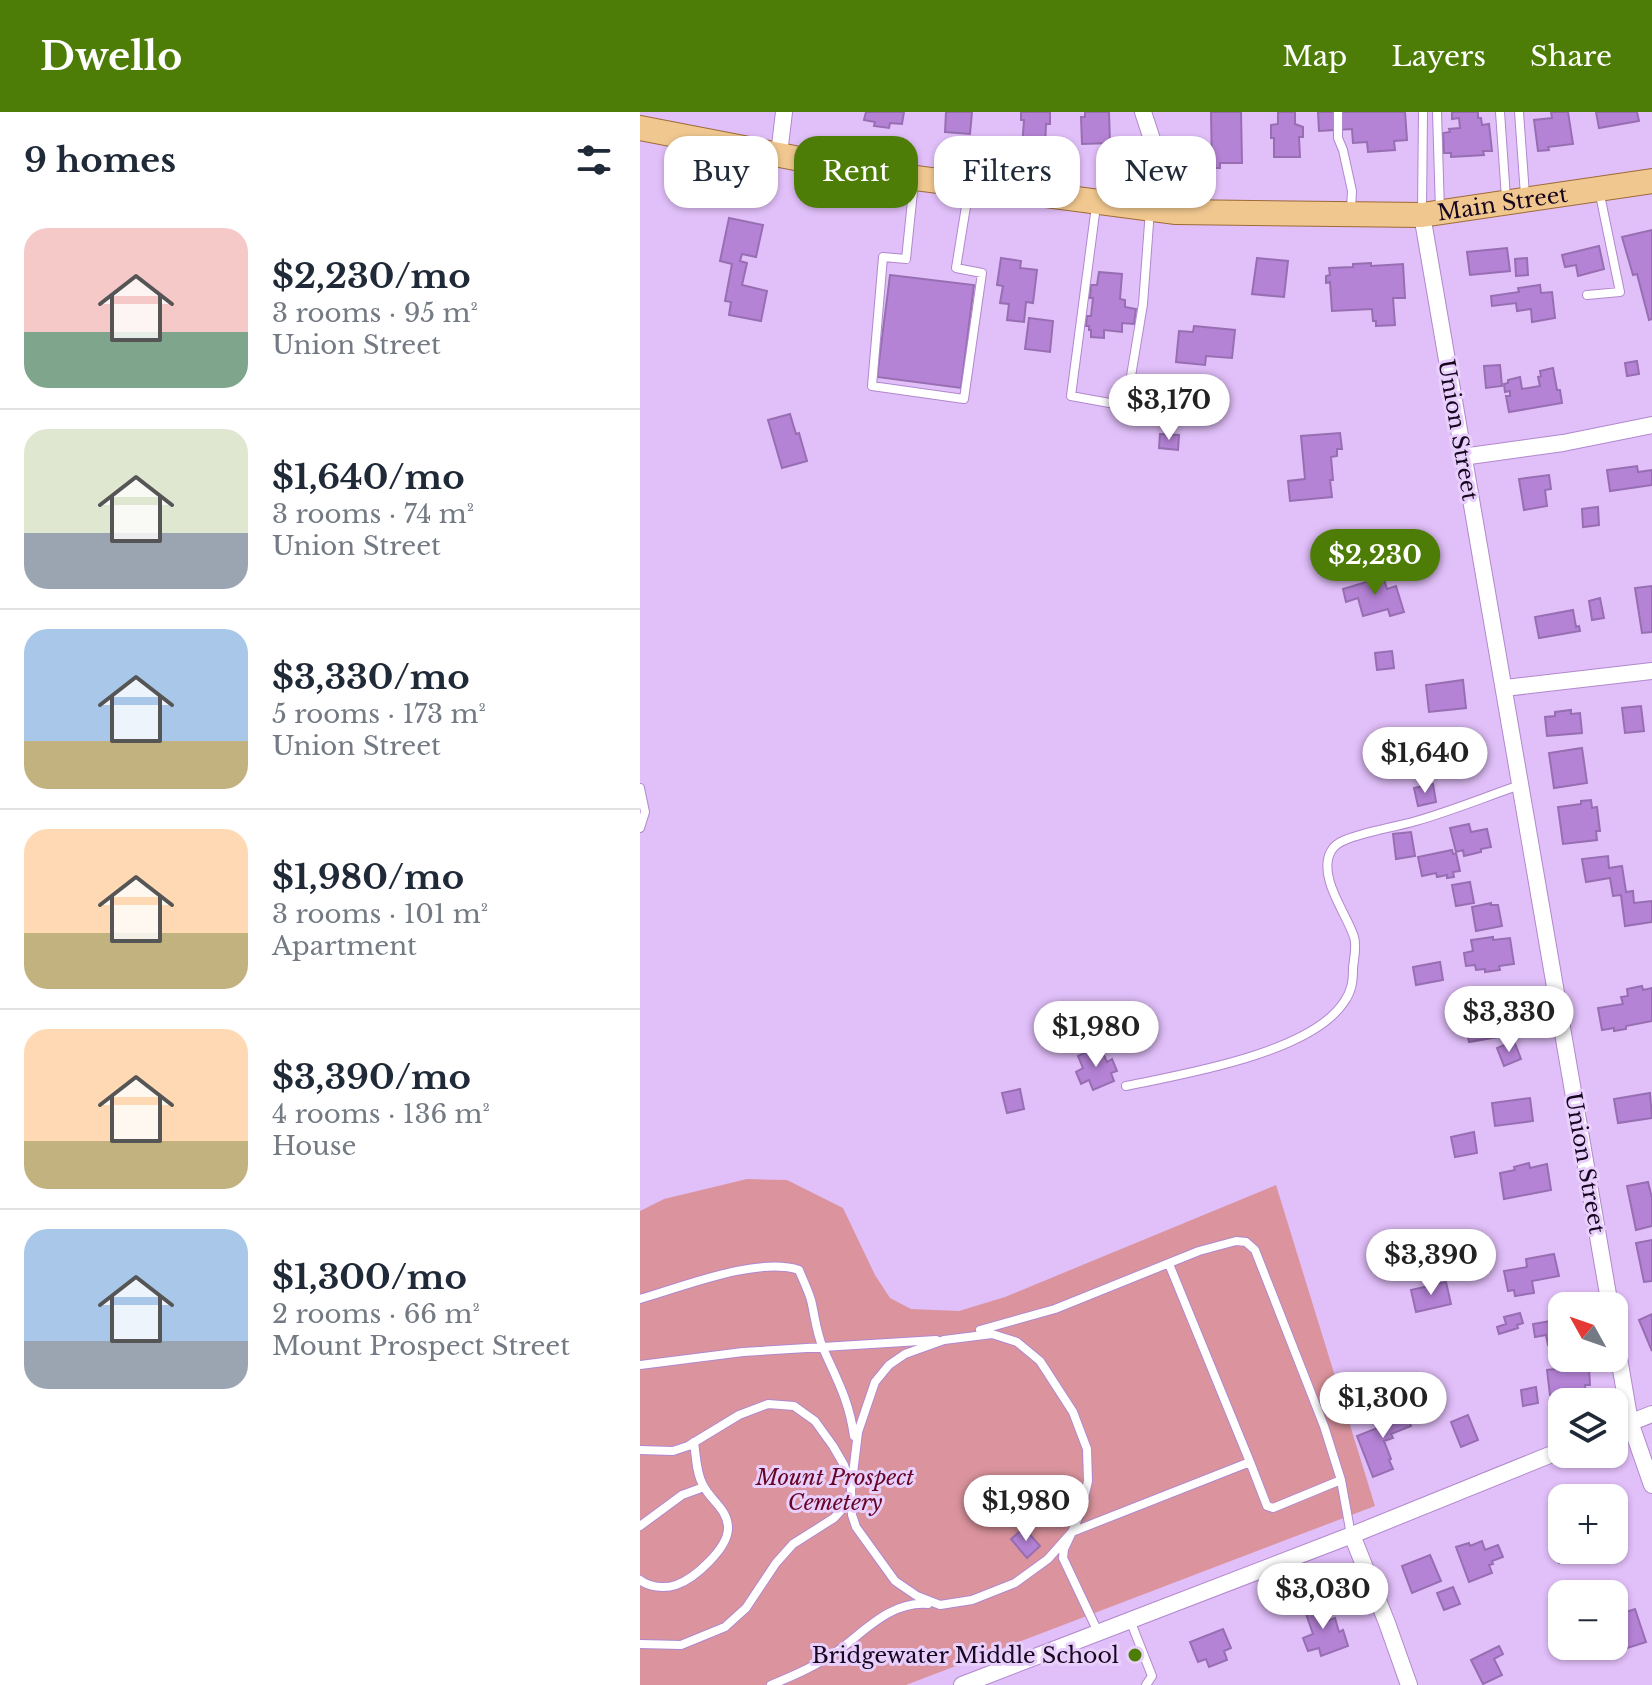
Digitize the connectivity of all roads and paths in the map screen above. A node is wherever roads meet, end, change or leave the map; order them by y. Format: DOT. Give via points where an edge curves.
graph roads {
  1 [pos="784,112"];
  2 [pos="1143,112"];
  3 [pos="1338,112"];
  4 [pos="1423,112"];
  5 [pos="1437,112"];
  6 [pos="1500,112"];
  7 [pos="1519,112"];
  8 [pos="640,128"];
  9 [pos="779,154"];
  10 [pos="794,157"];
  11 [pos="1652,181"];
  12 [pos="1598,189"];
  13 [pos="1515,201"];
  14 [pos="911,208"];
  15 [pos="965,208"];
  16 [pos="1096,208"];
  17 [pos="1150,208"];
  18 [pos="1176,212"];
  19 [pos="1350,214"];
  20 [pos="1431,214"];
  21 [pos="1587,295"];
  22 [pos="1652,425"];
  23 [pos="1462,457"];
  24 [pos="1652,671"];
  25 [pos="1505,688"];
  26 [pos="1520,785"];
  27 [pos="640,788"];
  28 [pos="640,828"];
  29 [pos="1126,1086"];
  30 [pos="1169,1264"];
  31 [pos="1608,1292"];
  32 [pos="640,1299"];
  33 [pos="944,1340"];
  34 [pos="823,1348"];
  35 [pos="640,1365"];
  36 [pos="1652,1414"];
  37 [pos="1628,1424"];
  38 [pos="1628,1438"];
  39 [pos="694,1442"];
  40 [pos="856,1448"];
  41 [pos="640,1450"];
  42 [pos="1548,1456"];
  43 [pos="1250,1462"];
  44 [pos="1341,1480"];
  45 [pos="1652,1485"];
  46 [pos="704,1487"];
  47 [pos="851,1490"];
  48 [pos="640,1526"];
  49 [pos="1072,1532"];
  50 [pos="1352,1535"];
  51 [pos="640,1580"];
  52 [pos="940,1605"];
  53 [pos="1130,1620"];
  54 [pos="1098,1632"];
  55 [pos="640,1644"];
  56 [pos="1153,1680"];
  57 [pos="771,1685"];
  58 [pos="962,1685"];
  59 [pos="1146,1685"];
  60 [pos="1409,1685"];
  1 -- 9 [label="street"];
  2 -- 18 [label="street"];
  3 -- 19 [label="lane" via="1338,138 1352,191"];
  4 -- 20 [label="lane"];
  5 -- 20 [label="lane"];
  6 -- 13 [label="lane"];
  7 -- 13 [label="lane"];
  8 -- 9 [label="main road, Main Street"];
  9 -- 10 [label="main road, Main Street"];
  11 -- 12 [label="main road, Main Street"];
  12 -- 13 [label="main road, Main Street"];
  12 -- 21 [label="lane" via="1620,292"];
  13 -- 20 [label="main road, Main Street"];
  14 -- 15 [label="lane" via="906,259 883,257 872,386 964,399 982,273 956,268"];
  16 -- 17 [label="lane" via="1071,396 1126,406 1143,304"];
  17 -- 18 [label="main road, Main Street"];
  18 -- 19 [label="main road, Main Street"];
  19 -- 20 [label="main road, Main Street"];
  20 -- 23 [label="street, Union Street"];
  22 -- 23 [label="street"];
  23 -- 25 [label="street, Union Street"];
  24 -- 25 [label="street"];
  25 -- 26 [label="street, Union Street"];
  26 -- 29 [label="lane" via="1352,837 1331,852 1327,870 1355,940 1352,988 1331,1018 1249,1058"];
  26 -- 31 [label="street, Union Street"];
  27 -- 28 [label="lane" via="645,812"];
  30 -- 33 [label="lane" via="1055,1309"];
  30 -- 43 [label="lane"];
  30 -- 44 [label="lane" via="1236,1241 1255,1250"];
  32 -- 34 [label="lane" via="748,1268 787,1266 799,1270"];
  33 -- 34 [label="lane"];
  33 -- 40 [label="lane" via="905,1354 875,1382"];
  33 -- 49 [label="lane" via="992,1334 1017,1342 1040,1361 1073,1412 1087,1449 1088,1481"];
  34 -- 35 [label="lane"];
  34 -- 40 [label="lane" via="851,1413"];
  36 -- 37 [label="street"];
  38 -- 45 [label="street"];
  39 -- 41 [label="lane" via="673,1451"];
  39 -- 46 [label="lane"];
  39 -- 47 [label="lane" via="768,1404 794,1406 815,1421 833,1446"];
  40 -- 47 [label="lane"];
  42 -- 50 [label="street"];
  43 -- 44 [label="lane" via="1267,1506 1273,1508"];
  43 -- 49 [label="lane"];
  44 -- 50 [label="lane"];
  46 -- 48 [label="lane" via="682,1495"];
  46 -- 51 [label="lane" via="724,1512 724,1542 704,1568 676,1585 656,1587"];
  47 -- 52 [label="lane" via="856,1527 873,1553 895,1581"];
  47 -- 55 [label="lane" via="847,1504 793,1544 746,1608 725,1627 681,1645"];
  49 -- 52 [label="lane" via="1048,1559 1015,1583 972,1600"];
  49 -- 54 [label="lane" via="1063,1558"];
  50 -- 53 [label="street"];
  50 -- 60 [label="street"];
  52 -- 57 [label="lane" via="921,1603 890,1612 803,1672"];
  53 -- 54 [label="street"];
  53 -- 56 [label="lane"];
  54 -- 58 [label="street"];
  56 -- 59 [label="lane"];
}
